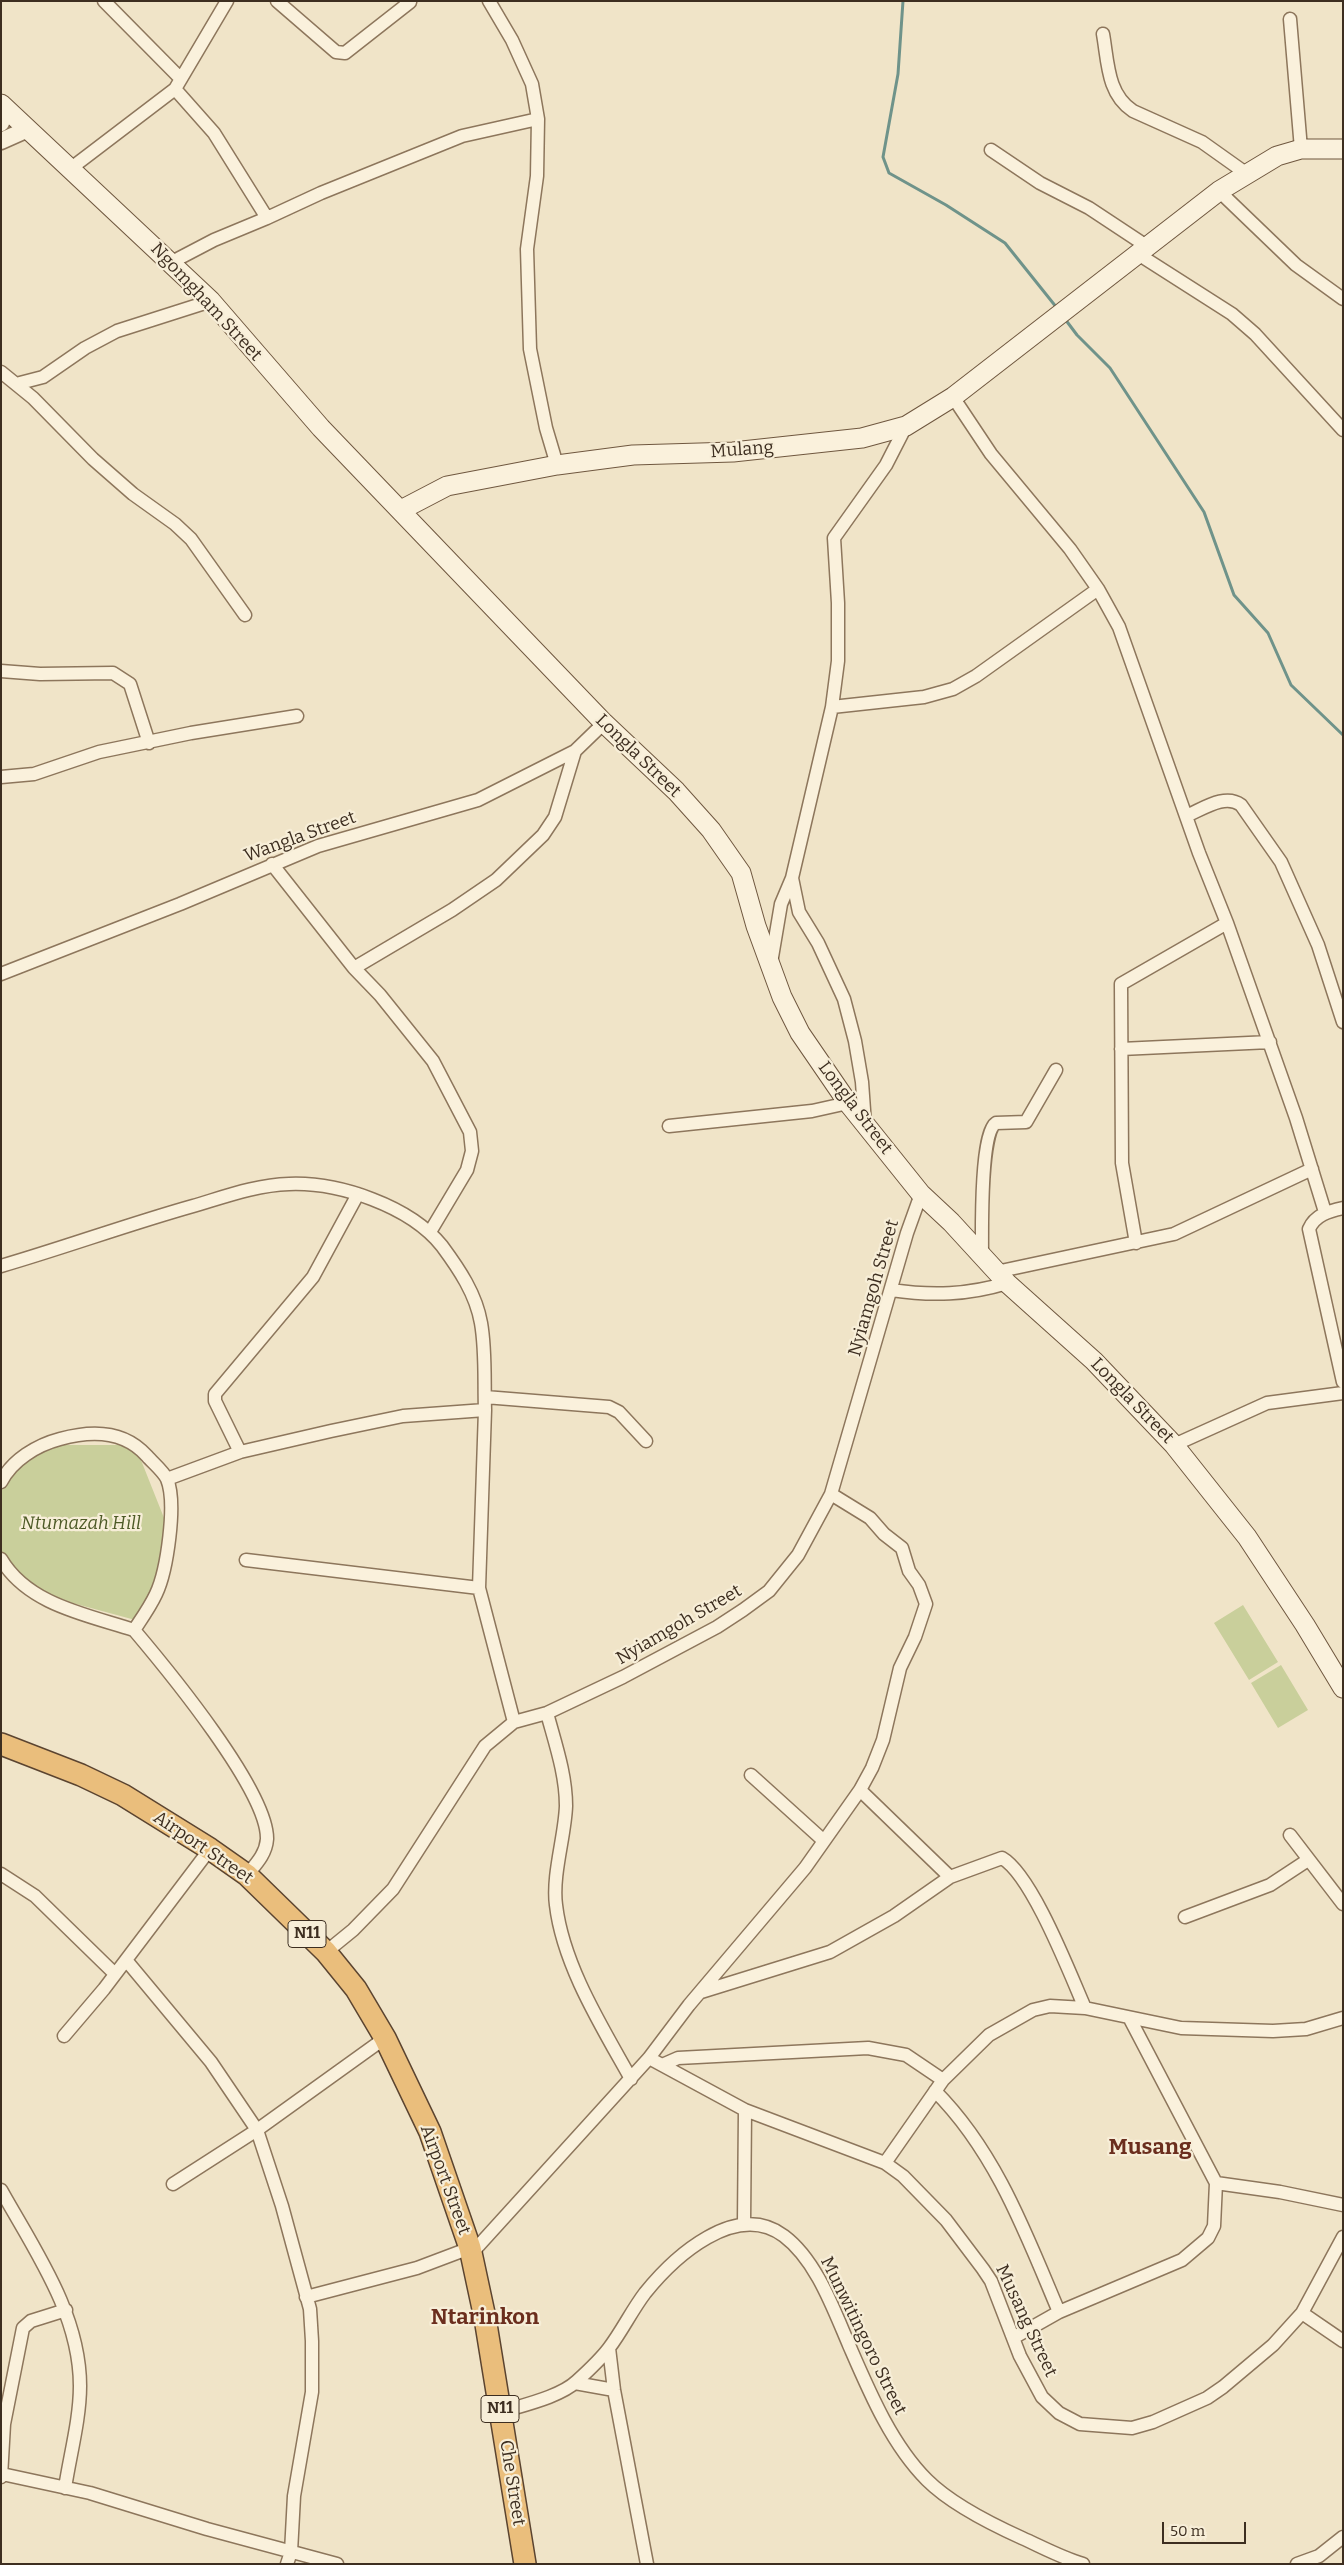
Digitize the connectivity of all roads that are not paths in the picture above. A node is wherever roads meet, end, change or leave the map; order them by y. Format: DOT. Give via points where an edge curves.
graph roads {
  1 [pos="104,1"];
  2 [pos="227,1"];
  3 [pos="278,1"];
  4 [pos="410,2"];
  5 [pos="493,2"];
  6 [pos="1290,19"];
  7 [pos="1103,34"];
  8 [pos="178,84"];
  9 [pos="3,112"];
  10 [pos="538,119"];
  11 [pos="28,129"];
  12 [pos="1,141"];
  13 [pos="1301,149"];
  14 [pos="1343,149"];
  15 [pos="991,150"];
  16 [pos="70,168"];
  17 [pos="1247,174"];
  18 [pos="1220,191"];
  19 [pos="267,218"];
  20 [pos="1143,251"];
  21 [pos="172,262"];
  22 [pos="1343,299"];
  23 [pos="211,301"];
  24 [pos="1,372"];
  25 [pos="43,377"];
  26 [pos="16,384"];
  27 [pos="954,397"];
  28 [pos="33,398"];
  29 [pos="906,426"];
  30 [pos="1343,430"];
  31 [pos="557,465"];
  32 [pos="401,510"];
  33 [pos="1098,589"];
  34 [pos="245,615"];
  35 [pos="1,671"];
  36 [pos="832,707"];
  37 [pos="297,716"];
  38 [pos="604,723"];
  39 [pos="149,743"];
  40 [pos="575,750"];
  41 [pos="1,777"];
  42 [pos="1186,816"];
  43 [pos="272,864"];
  44 [pos="792,878"];
  45 [pos="1227,923"];
  46 [pos="771,963"];
  47 [pos="354,968"];
  48 [pos="1,974"];
  49 [pos="1343,1022"];
  50 [pos="1270,1042"];
  51 [pos="1121,1049"];
  52 [pos="1056,1070"];
  53 [pos="848,1103"];
  54 [pos="865,1124"];
  55 [pos="669,1126"];
  56 [pos="1312,1169"];
  57 [pos="358,1194"];
  58 [pos="921,1194"];
  59 [pos="1343,1208"];
  60 [pos="1325,1212"];
  61 [pos="430,1232"];
  62 [pos="1136,1243"];
  63 [pos="982,1257"];
  64 [pos="1,1266"];
  65 [pos="1002,1278"];
  66 [pos="891,1290"];
  67 [pos="1343,1382"];
  68 [pos="1343,1393"];
  69 [pos="484,1396"];
  70 [pos="485,1410"];
  71 [pos="646,1441"];
  72 [pos="1174,1445"];
  73 [pos="240,1452"];
  74 [pos="4,1464"];
  75 [pos="166,1479"];
  76 [pos="1,1482"];
  77 [pos="831,1494"];
  78 [pos="1,1559"];
  79 [pos="246,1560"];
  80 [pos="479,1588"];
  81 [pos="134,1630"];
  82 [pos="1343,1688"];
  83 [pos="547,1713"];
  84 [pos="514,1722"];
  85 [pos="1,1744"];
  86 [pos="751,1774"];
  87 [pos="860,1790"];
  88 [pos="1290,1835"];
  89 [pos="824,1841"];
  90 [pos="210,1849"];
  91 [pos="1308,1860"];
  92 [pos="1,1874"];
  93 [pos="247,1875"];
  94 [pos="950,1876"];
  95 [pos="1343,1904"];
  96 [pos="1186,1917"];
  97 [pos="326,1952"];
  98 [pos="126,1960"];
  99 [pos="115,1974"];
  100 [pos="701,1992"];
  101 [pos="1085,2008"];
  102 [pos="1343,2018"];
  103 [pos="1130,2019"];
  104 [pos="64,2036"];
  105 [pos="385,2038"];
  106 [pos="649,2058"];
  107 [pos="662,2065"];
  108 [pos="631,2079"];
  109 [pos="943,2080"];
  110 [pos="935,2090"];
  111 [pos="745,2110"];
  112 [pos="257,2130"];
  113 [pos="885,2163"];
  114 [pos="173,2184"];
  115 [pos="1216,2184"];
  116 [pos="1,2190"];
  117 [pos="1343,2205"];
  118 [pos="744,2223"];
  119 [pos="1343,2237"];
  120 [pos="471,2251"];
  121 [pos="306,2298"];
  122 [pos="66,2310"];
  123 [pos="1060,2312"];
  124 [pos="1302,2313"];
  125 [pos="1013,2338"];
  126 [pos="1343,2341"];
  127 [pos="609,2348"];
  128 [pos="575,2383"];
  129 [pos="614,2390"];
  130 [pos="501,2412"];
  131 [pos="1,2476"];
  132 [pos="65,2488"];
  133 [pos="1343,2537"];
  134 [pos="289,2558"];
  135 [pos="338,2564"];
  136 [pos="525,2564"];
  137 [pos="647,2564"];
  138 [pos="1083,2564"];
  139 [pos="1297,2564"];
  1 -- 8 [label="street"];
  2 -- 8 [label="street"];
  3 -- 4 [label="street" via="336,52 345,53"];
  5 -- 10 [label="street" via="532,84"];
  6 -- 13 [label="street"];
  7 -- 17 [label="street" via="1112,90 1123,105 1202,142"];
  8 -- 16 [label="street"];
  8 -- 19 [label="street" via="214,133"];
  9 -- 11 [label="main road, Ngomgham Street"];
  10 -- 19 [label="street" via="462,136 321,192"];
  10 -- 31 [label="street" via="537,176 527,249 530,349"];
  11 -- 12 [label="street"];
  11 -- 16 [label="main road, Ngomgham Street"];
  13 -- 14 [label="main road, Mulang"];
  13 -- 17 [label="main road, Mulang" via="1277,156"];
  15 -- 20 [label="street" via="1040,183 1089,208"];
  16 -- 21 [label="main road, Ngomgham Street"];
  17 -- 18 [label="main road, Mulang"];
  18 -- 20 [label="main road, Mulang"];
  18 -- 22 [label="street" via="1296,265"];
  19 -- 21 [label="street"];
  20 -- 27 [label="main road, Mulang"];
  20 -- 30 [label="street" via="1255,334"];
  21 -- 23 [label="main road, Ngomgham Street"];
  23 -- 25 [label="street" via="116,331"];
  23 -- 32 [label="main road, Ngomgham Street" via="321,428"];
  24 -- 26 [label="street"];
  25 -- 26 [label="street"];
  25 -- 28 [label="street"];
  26 -- 28 [label="street"];
  27 -- 29 [label="main road, Mulang"];
  27 -- 33 [label="street" via="991,454 1070,549"];
  28 -- 34 [label="street" via="92,459 191,539"];
  29 -- 31 [label="main road, Mulang" via="862,438 733,452 633,454"];
  29 -- 36 [label="street" via="886,466 834,538 838,661"];
  31 -- 32 [label="main road, Mulang" via="447,486"];
  32 -- 38 [label="main road, Longla Street"];
  33 -- 36 [label="street" via="954,689 924,697"];
  33 -- 42 [label="street" via="1119,627"];
  35 -- 39 [label="street" via="113,673 130,684"];
  36 -- 44 [label="street"];
  37 -- 39 [label="street"];
  38 -- 40 [label="street, Wangla Street"];
  38 -- 46 [label="main road, Longla Street" via="676,791 711,830 738,868"];
  39 -- 41 [label="street" via="99,752 34,774"];
  40 -- 43 [label="street, Wangla Street" via="478,800 318,846"];
  40 -- 47 [label="street" via="555,817 543,835 496,880"];
  42 -- 45 [label="street"];
  42 -- 49 [label="street" via="1226,800 1234,800 1241,805 1282,862 1318,945"];
  43 -- 47 [label="street"];
  43 -- 48 [label="street, Wangla Street"];
  44 -- 46 [label="street" via="781,904"];
  44 -- 54 [label="street" via="799,912 818,943 844,999 862,1082"];
  45 -- 50 [label="street"];
  45 -- 51 [label="street" via="1121,984"];
  46 -- 53 [label="main road, Longla Street" via="782,997 800,1033"];
  47 -- 61 [label="street" via="433,1061 470,1132 472,1151 467,1170"];
  50 -- 51 [label="street"];
  50 -- 56 [label="street"];
  51 -- 62 [label="street" via="1122,1163"];
  52 -- 63 [label="street" via="1026,1122 996,1123 989,1131 983,1185"];
  53 -- 54 [label="main road, Longla Street"];
  53 -- 55 [label="street" via="812,1111"];
  54 -- 58 [label="main road, Longla Street"];
  56 -- 60 [label="street"];
  56 -- 62 [label="street" via="1174,1234"];
  57 -- 61 [label="street" via="402,1212"];
  57 -- 64 [label="street" via="289,1184 258,1188 139,1221"];
  57 -- 73 [label="street" via="313,1277 215,1394 215,1401"];
  58 -- 63 [label="main road, Longla Street"];
  58 -- 66 [label="street, Nyiamgoh Street"];
  59 -- 60 [label="street"];
  60 -- 67 [label="street" via="1311,1223 1309,1230"];
  61 -- 69 [label="street" via="456,1264 473,1296 481,1323"];
  62 -- 65 [label="street"];
  63 -- 65 [label="main road, Longla Street"];
  65 -- 66 [label="street" via="967,1293"];
  65 -- 72 [label="main road, Longla Street" via="1094,1361"];
  66 -- 77 [label="street, Nyiamgoh Street"];
  68 -- 72 [label="street" via="1267,1403"];
  69 -- 70 [label="street"];
  69 -- 71 [label="street" via="609,1407 619,1412"];
  70 -- 73 [label="street" via="403,1416"];
  70 -- 80 [label="street"];
  72 -- 82 [label="main road, Longla Street" via="1247,1538"];
  73 -- 75 [label="street"];
  74 -- 75 [label="street" via="46,1442 100,1432 136,1443"];
  74 -- 76 [label="street"];
  75 -- 81 [label="street" via="170,1504 169,1546 156,1592"];
  77 -- 83 [label="street, Nyiamgoh Street" via="798,1555 769,1590 743,1610 624,1677"];
  77 -- 87 [label="street" via="870,1518 902,1548 909,1571 926,1604 900,1668 883,1740"];
  78 -- 81 [label="street" via="40,1598"];
  79 -- 80 [label="street"];
  80 -- 84 [label="street"];
  81 -- 93 [label="street" via="180,1684 244,1779 265,1822 267,1839 264,1853"];
  83 -- 84 [label="street, Nyiamgoh Street"];
  83 -- 108 [label="street" via="564,1776 566,1806 556,1902 560,1929 599,2021"];
  84 -- 97 [label="street, Nyiamgoh Street" via="485,1746 394,1890"];
  85 -- 90 [label="highway, Airport Street / N11" via="81,1774 123,1795"];
  86 -- 89 [label="street"];
  87 -- 89 [label="street"];
  87 -- 94 [label="street"];
  88 -- 91 [label="street"];
  89 -- 100 [label="street"];
  90 -- 93 [label="highway, Airport Street / N11"];
  90 -- 98 [label="street"];
  91 -- 95 [label="street"];
  91 -- 96 [label="street" via="1270,1885"];
  92 -- 99 [label="street" via="35,1896"];
  93 -- 97 [label="highway, Airport Street / N11"];
  94 -- 100 [label="street" via="894,1916 830,1952"];
  94 -- 101 [label="street" via="998,1858 1010,1863 1023,1880 1053,1936"];
  97 -- 105 [label="highway, Airport Street / N11" via="356,1989"];
  98 -- 99 [label="street"];
  98 -- 112 [label="street" via="211,2062"];
  99 -- 104 [label="street"];
  100 -- 106 [label="street"];
  101 -- 103 [label="street"];
  101 -- 109 [label="street" via="1050,2006 1033,2010 989,2035"];
  102 -- 103 [label="street" via="1306,2029 1273,2031 1181,2028"];
  103 -- 115 [label="street"];
  105 -- 112 [label="street"];
  105 -- 120 [label="highway, Airport Street / N11" via="430,2132"];
  106 -- 107 [label="street, Musang Street"];
  106 -- 108 [label="street"];
  107 -- 109 [label="street" via="678,2058 868,2048 906,2055"];
  107 -- 111 [label="street, Musang Street"];
  108 -- 120 [label="street"];
  109 -- 110 [label="street"];
  110 -- 113 [label="street"];
  110 -- 123 [label="street" via="953,2109 1000,2179"];
  111 -- 113 [label="street, Musang Street"];
  111 -- 118 [label="street"];
  112 -- 114 [label="street"];
  112 -- 121 [label="street" via="282,2206"];
  113 -- 125 [label="street, Musang Street" via="903,2176 946,2220 983,2269 991,2281"];
  115 -- 117 [label="street" via="1280,2192"];
  115 -- 123 [label="street" via="1214,2226 1196,2250 1182,2260"];
  116 -- 122 [label="street"];
  118 -- 127 [label="street, Munwitingoro Street" via="710,2235 680,2258 646,2293"];
  118 -- 138 [label="street, Munwitingoro Street" via="767,2226 783,2235 801,2252 822,2288 881,2412 928,2482 997,2527"];
  119 -- 124 [label="street, Musang Street"];
  120 -- 121 [label="street"];
  120 -- 130 [label="highway, Che Street / N11"];
  121 -- 134 [label="street" via="310,2308 312,2392 294,2496"];
  122 -- 131 [label="street" via="31,2321 23,2328 4,2424"];
  122 -- 132 [label="street" via="74,2334 80,2388"];
  123 -- 125 [label="street"];
  124 -- 125 [label="street, Musang Street" via="1273,2346 1207,2398 1132,2428 1080,2424 1059,2412 1042,2397"];
  124 -- 126 [label="street"];
  127 -- 128 [label="street, Munwitingoro Street"];
  127 -- 129 [label="street"];
  128 -- 129 [label="street"];
  128 -- 130 [label="street, Munwitingoro Street"];
  129 -- 137 [label="street"];
  130 -- 136 [label="highway, Che Street / N11"];
  131 -- 132 [label="street"];
  132 -- 134 [label="street"];
  133 -- 139 [label="street" via="1319,2556"];
  134 -- 135 [label="street"];
}
